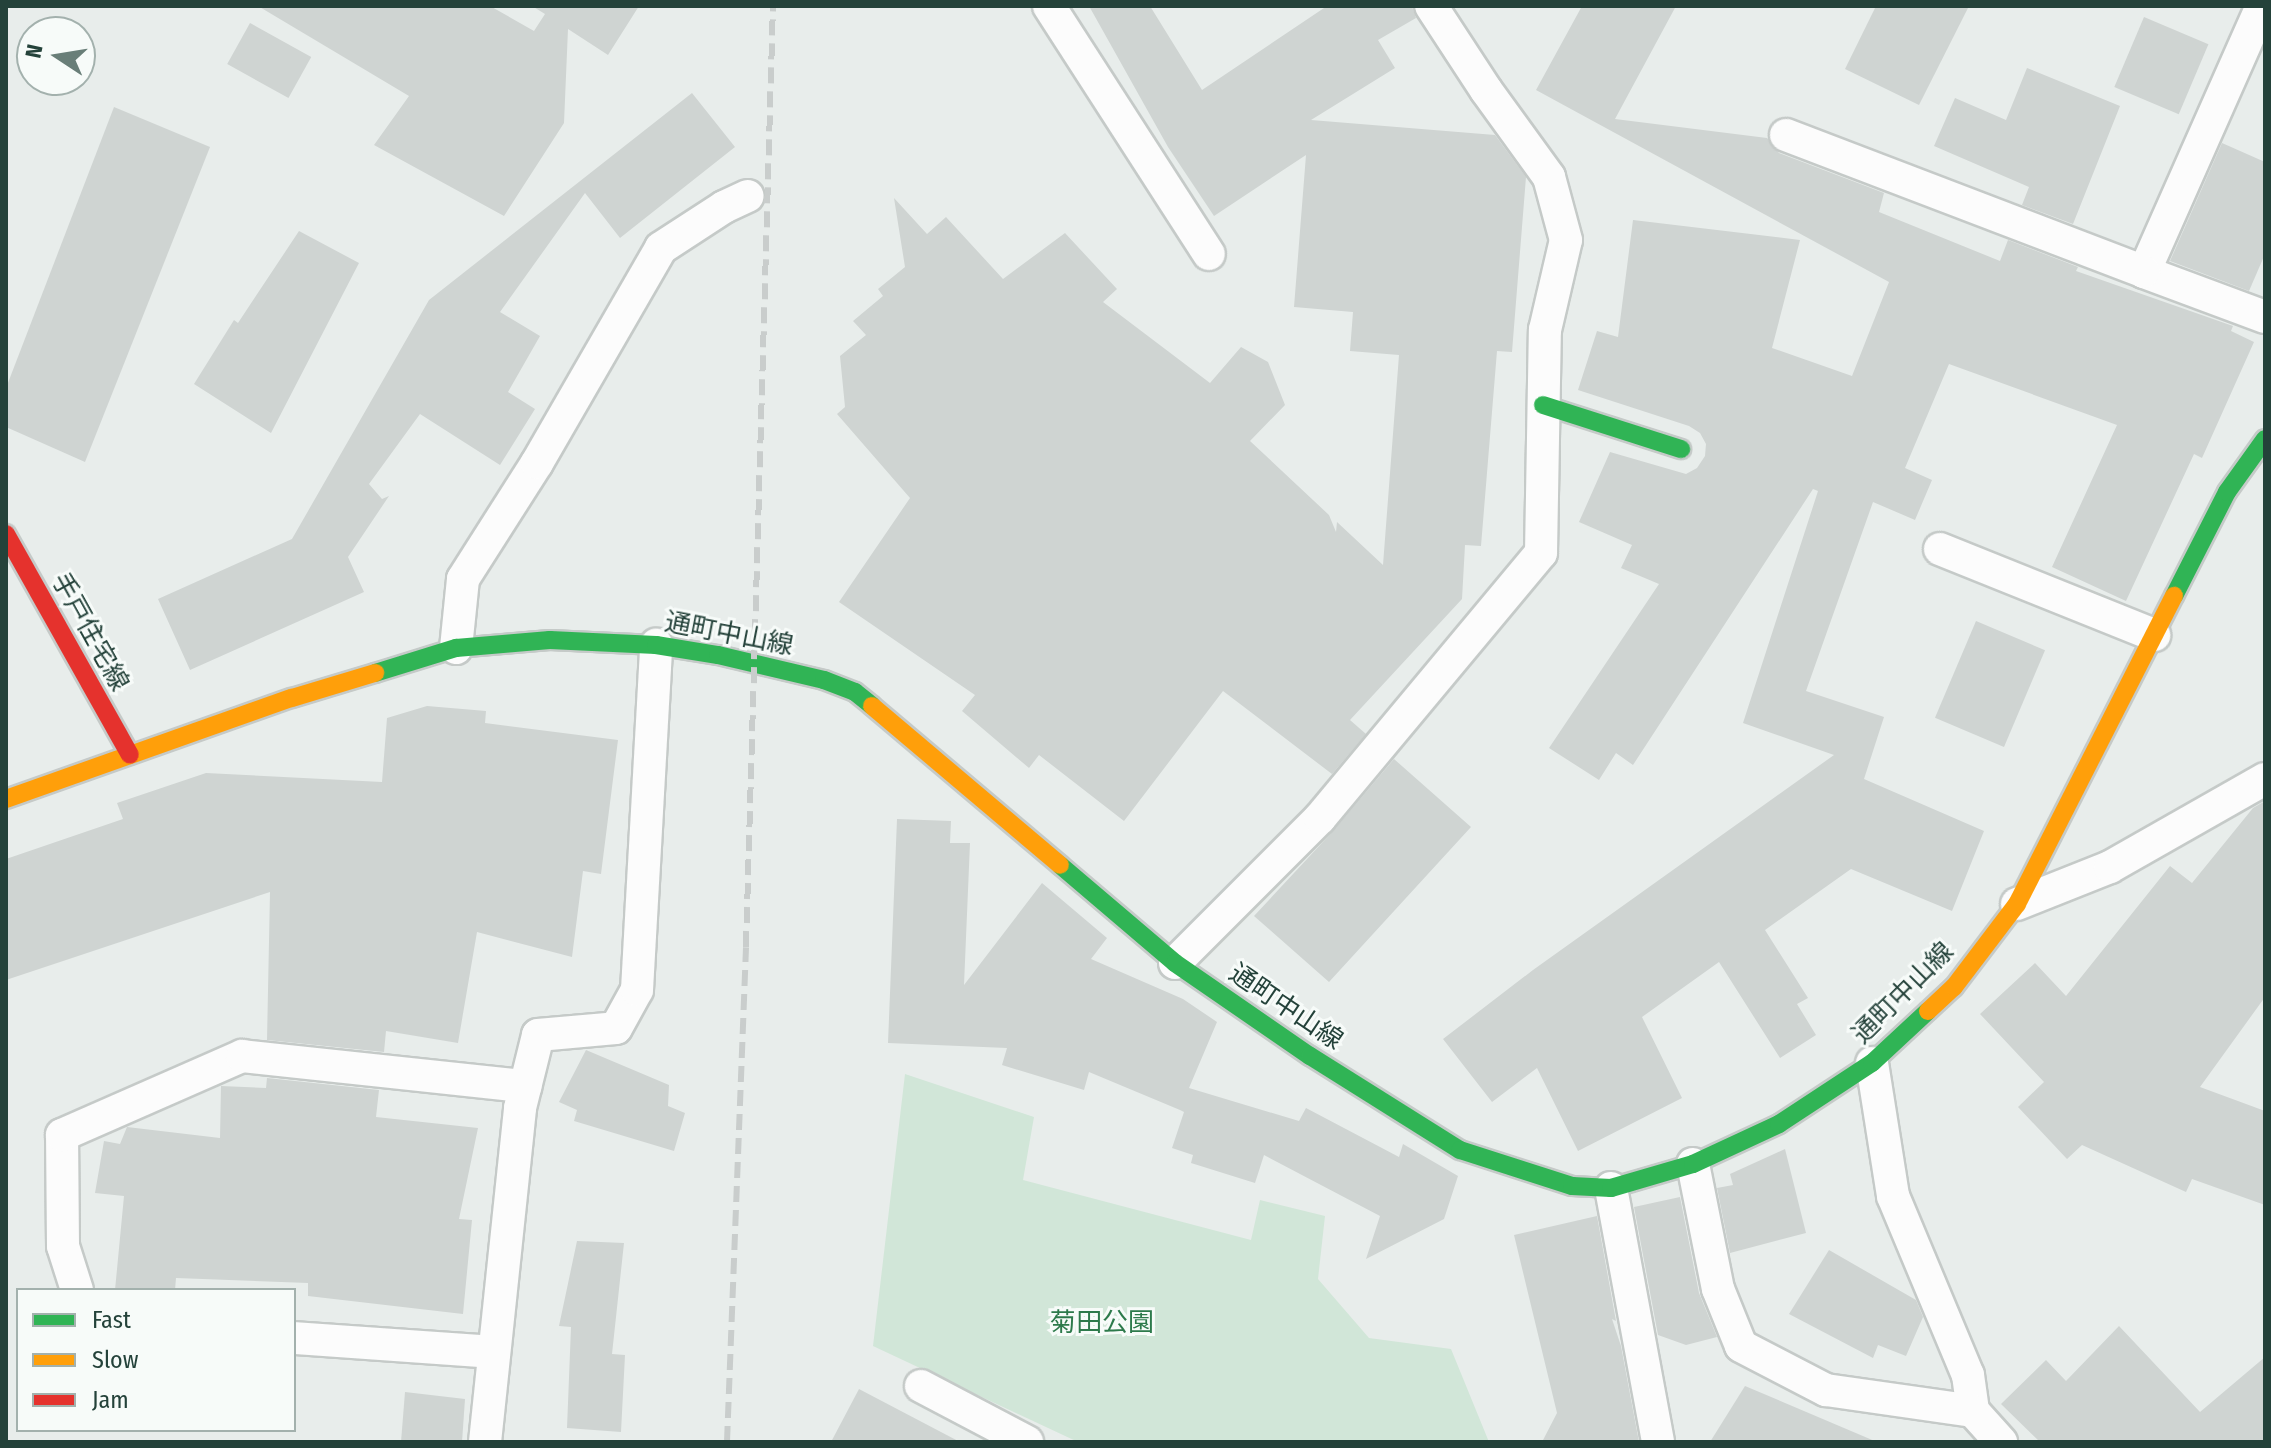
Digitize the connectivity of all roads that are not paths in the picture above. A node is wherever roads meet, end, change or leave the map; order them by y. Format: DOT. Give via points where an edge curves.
graph roads {
  1 [pos="1049,6"];
  2 [pos="1431,6"];
  3 [pos="2262,6"];
  4 [pos="1786,135"];
  5 [pos="748,196"];
  6 [pos="1209,254"];
  7 [pos="2144,272"];
  8 [pos="2265,317"];
  9 [pos="1543,405"];
  10 [pos="2265,439"];
  11 [pos="1681,449"];
  12 [pos="6,534"];
  13 [pos="1940,549"];
  14 [pos="2154,635"];
  15 [pos="656,645"];
  16 [pos="456,648"];
  17 [pos="130,755"];
  18 [pos="2265,779"];
  19 [pos="6,799"];
  20 [pos="2017,904"];
  21 [pos="1175,963"];
  22 [pos="1872,1063"];
  23 [pos="525,1086"];
  24 [pos="1693,1164"];
  25 [pos="1611,1188"];
  26 [pos="76,1288"];
  27 [pos="296,1338"];
  28 [pos="493,1352"];
  29 [pos="921,1386"];
  30 [pos="1973,1411"];
  31 [pos="485,1442"];
  32 [pos="1027,1442"];
  33 [pos="1658,1442"];
  34 [pos="2001,1442"];
  1 -- 6 [label="lane"];
  2 -- 9 [label="lane" via="1549,177 1566,240 1545,330"];
  3 -- 7 [label="lane"];
  4 -- 7 [label="lane"];
  5 -- 16 [label="lane" via="661,248 463,579"];
  7 -- 8 [label="lane"];
  9 -- 11 [label="street"];
  9 -- 21 [label="lane" via="1541,553 1320,818"];
  10 -- 14 [label="street, 通町中山線" via="2227,492"];
  12 -- 17 [label="street, 手戸住宅線"];
  13 -- 14 [label="lane"];
  14 -- 20 [label="street, 通町中山線"];
  15 -- 16 [label="street, 通町中山線" via="550,640"];
  15 -- 21 [label="street, 通町中山線" via="824,680 855,692"];
  15 -- 23 [label="lane" via="637,990 616,1028 538,1035"];
  16 -- 17 [label="street, 通町中山線"];
  17 -- 19 [label="street, 通町中山線"];
  18 -- 20 [label="lane" via="2110,867"];
  20 -- 22 [label="street, 通町中山線" via="1954,987"];
  21 -- 25 [label="street, 通町中山線" via="1460,1150 1572,1186"];
  22 -- 24 [label="street, 通町中山線" via="1779,1124"];
  22 -- 30 [label="lane" via="1893,1196 1968,1375"];
  23 -- 26 [label="lane" via="242,1056 62,1135 63,1246"];
  23 -- 28 [label="lane"];
  24 -- 25 [label="street, 通町中山線"];
  24 -- 30 [label="lane" via="1718,1289 1741,1346 1826,1390"];
  25 -- 33 [label="lane"];
  27 -- 28 [label="lane"];
  28 -- 31 [label="lane"];
  29 -- 32 [label="lane"];
  30 -- 34 [label="lane"];
}
